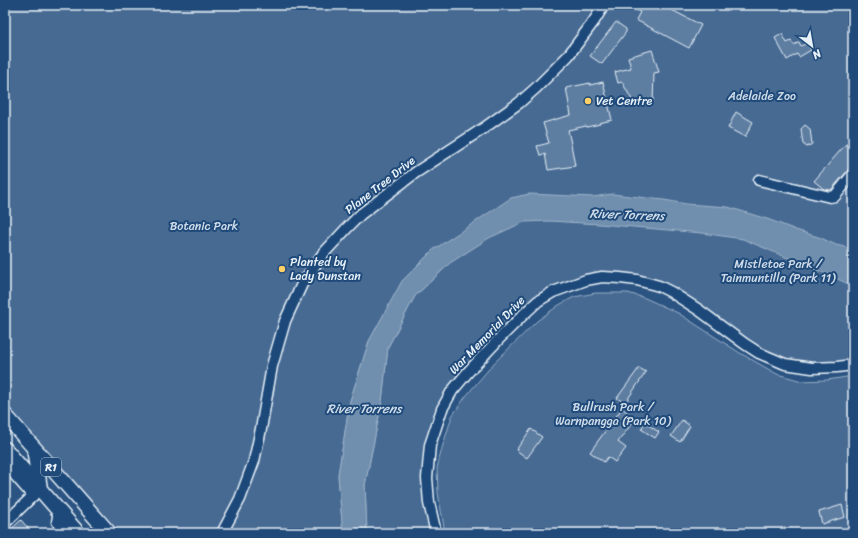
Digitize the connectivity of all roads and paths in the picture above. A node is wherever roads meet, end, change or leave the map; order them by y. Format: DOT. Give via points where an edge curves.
graph roads {
  1 [pos="604,5"];
  2 [pos="853,174"];
  3 [pos="759,180"];
  4 [pos="853,365"];
  5 [pos="5,415"];
  6 [pos="34,448"];
  7 [pos="5,449"];
  8 [pos="5,464"];
  9 [pos="36,492"];
  10 [pos="58,510"];
  11 [pos="5,523"];
  12 [pos="66,533"];
  13 [pos="78,533"];
  14 [pos="109,533"];
  15 [pos="222,533"];
  16 [pos="436,533"];
  1 -- 15 [label="street, Plane Tree Drive" via="568,56 536,88 514,107 415,173 361,214 322,255 302,284 285,322 272,366 254,461 240,499"];
  2 -- 3 [label="street" via="835,196 830,197"];
  4 -- 16 [label="street, War Memorial Drive" via="812,368 785,364 745,344 671,292 637,280 602,277 553,292 538,301 499,339 452,391 442,409 430,445 427,478 429,503"];
  5 -- 6 [label="highway, R1"];
  6 -- 9 [label="highway"];
  6 -- 14 [label="highway, R1"];
  7 -- 9 [label="highway, R1"];
  8 -- 9 [label="street"];
  9 -- 10 [label="highway, R1"];
  9 -- 11 [label="street"];
  10 -- 12 [label="street" via="57,522"];
  10 -- 13 [label="highway, R1"];
}
